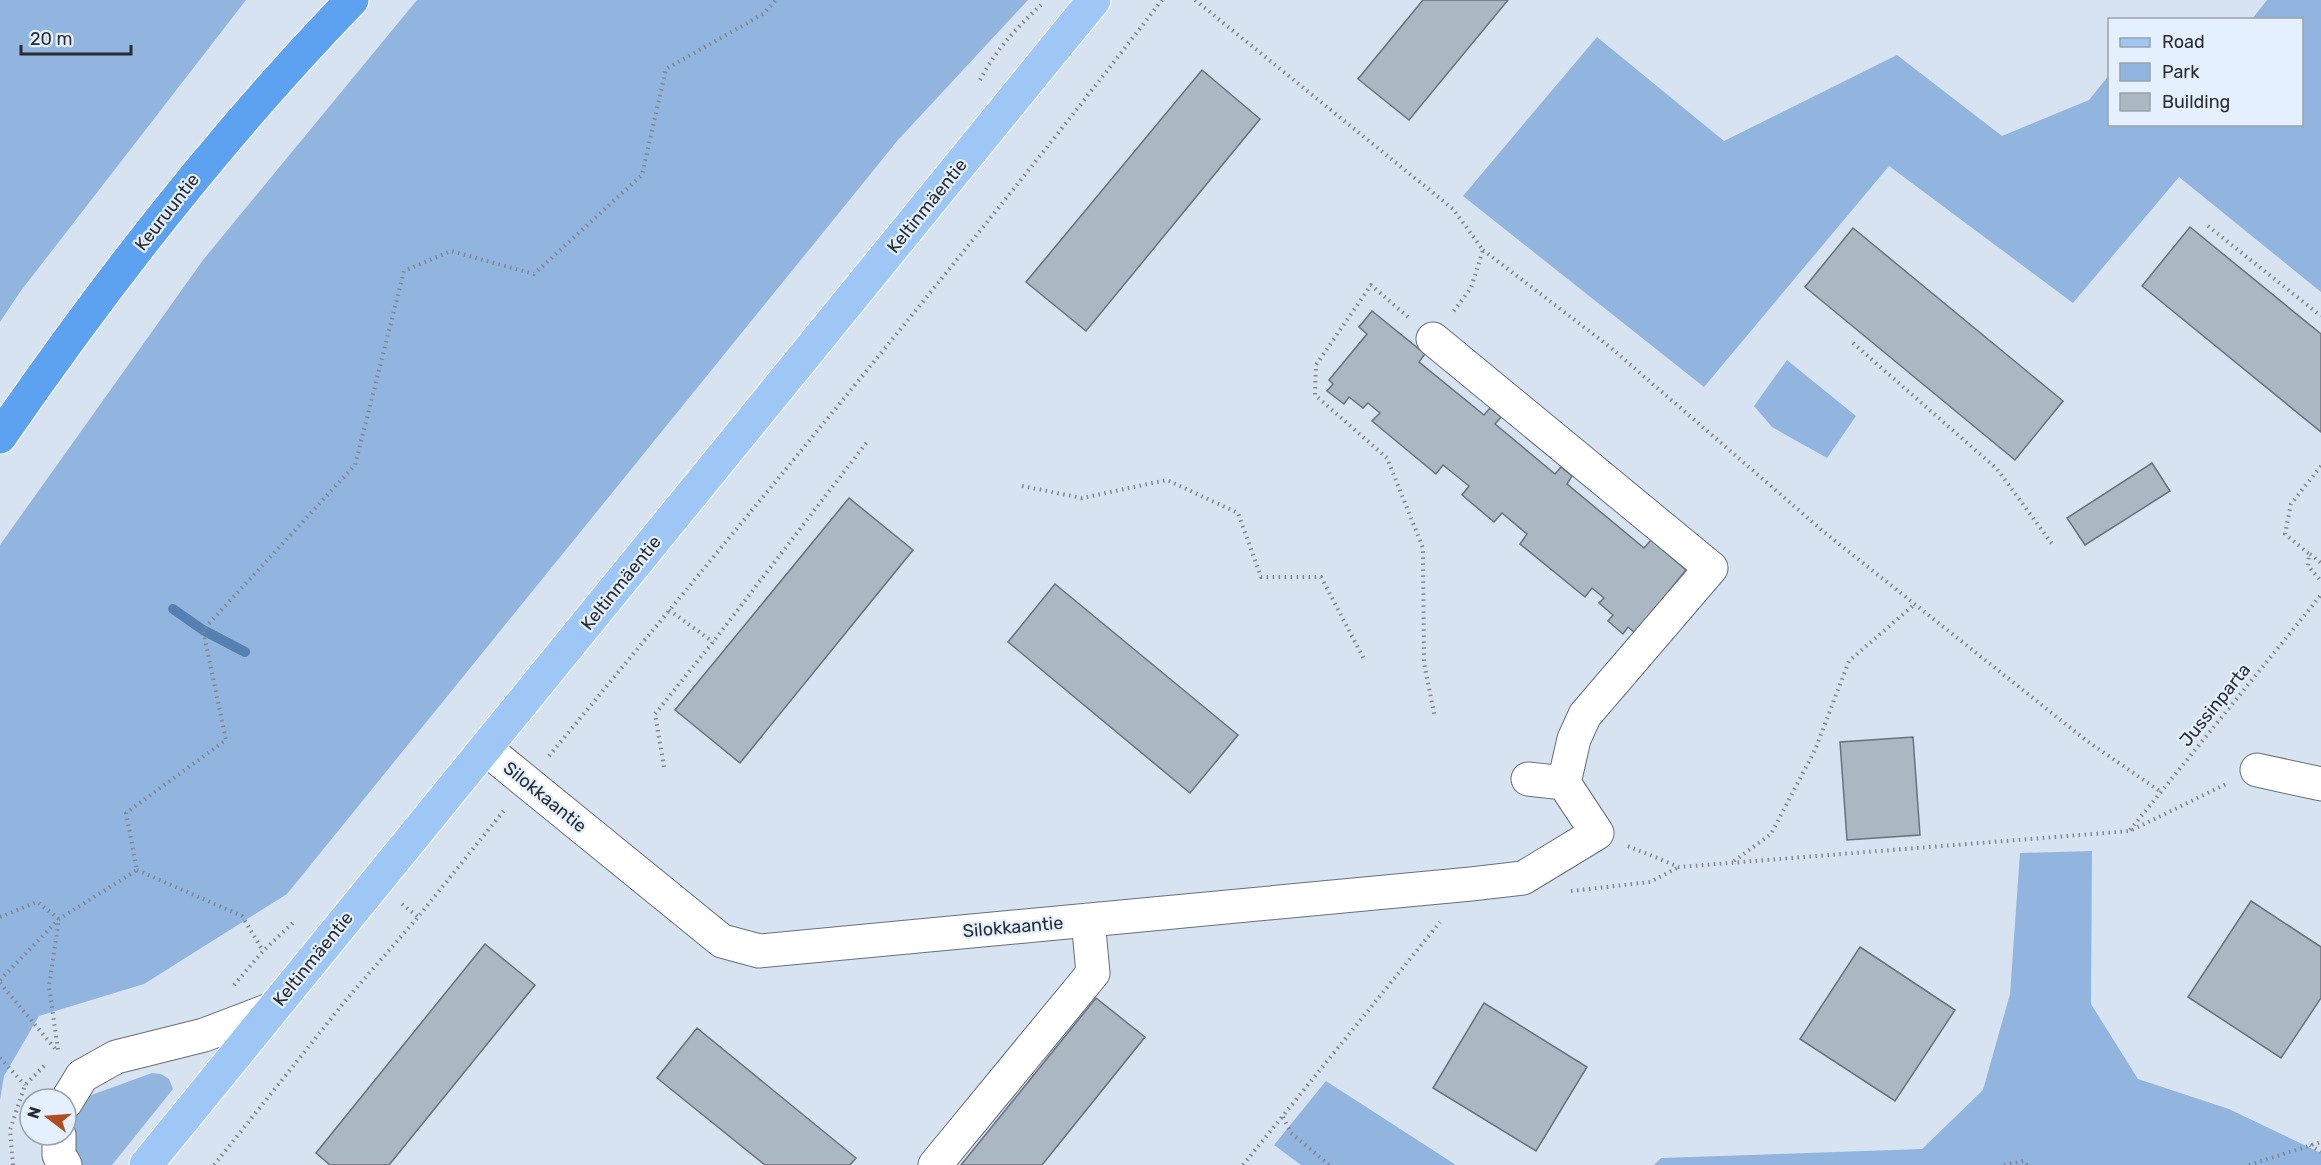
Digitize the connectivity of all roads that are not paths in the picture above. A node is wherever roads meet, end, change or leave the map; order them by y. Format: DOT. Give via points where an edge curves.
graph roads {
  1 [pos="352,0"];
  2 [pos="1094,0"];
  3 [pos="1433,339"];
  4 [pos="0,437"];
  5 [pos="486,749"];
  6 [pos="2257,770"];
  7 [pos="1528,779"];
  8 [pos="1564,783"];
  9 [pos="2321,784"];
  10 [pos="1088,920"];
  11 [pos="272,1010"];
  12 [pos="75,1087"];
  13 [pos="59,1147"];
  14 [pos="65,1165"];
  15 [pos="146,1165"];
  16 [pos="935,1165"];
  1 -- 4 [label="highway, Keuruuntie" via="193,178 69,336"];
  2 -- 5 [label="main road, Keltinmäentie"];
  3 -- 8 [label="street" via="1711,568 1585,715"];
  5 -- 10 [label="street, Silokkaantie" via="722,942 759,951"];
  5 -- 11 [label="main road, Keltinmäentie"];
  6 -- 9 [label="street"];
  7 -- 8 [label="street"];
  8 -- 10 [label="street, Silokkaantie" via="1597,833 1522,878"];
  10 -- 16 [label="street" via="1093,973"];
  11 -- 12 [label="street" via="204,1035 116,1057 82,1076"];
  11 -- 15 [label="main road, Keltinmäentie"];
  13 -- 14 [label="street"];
}
